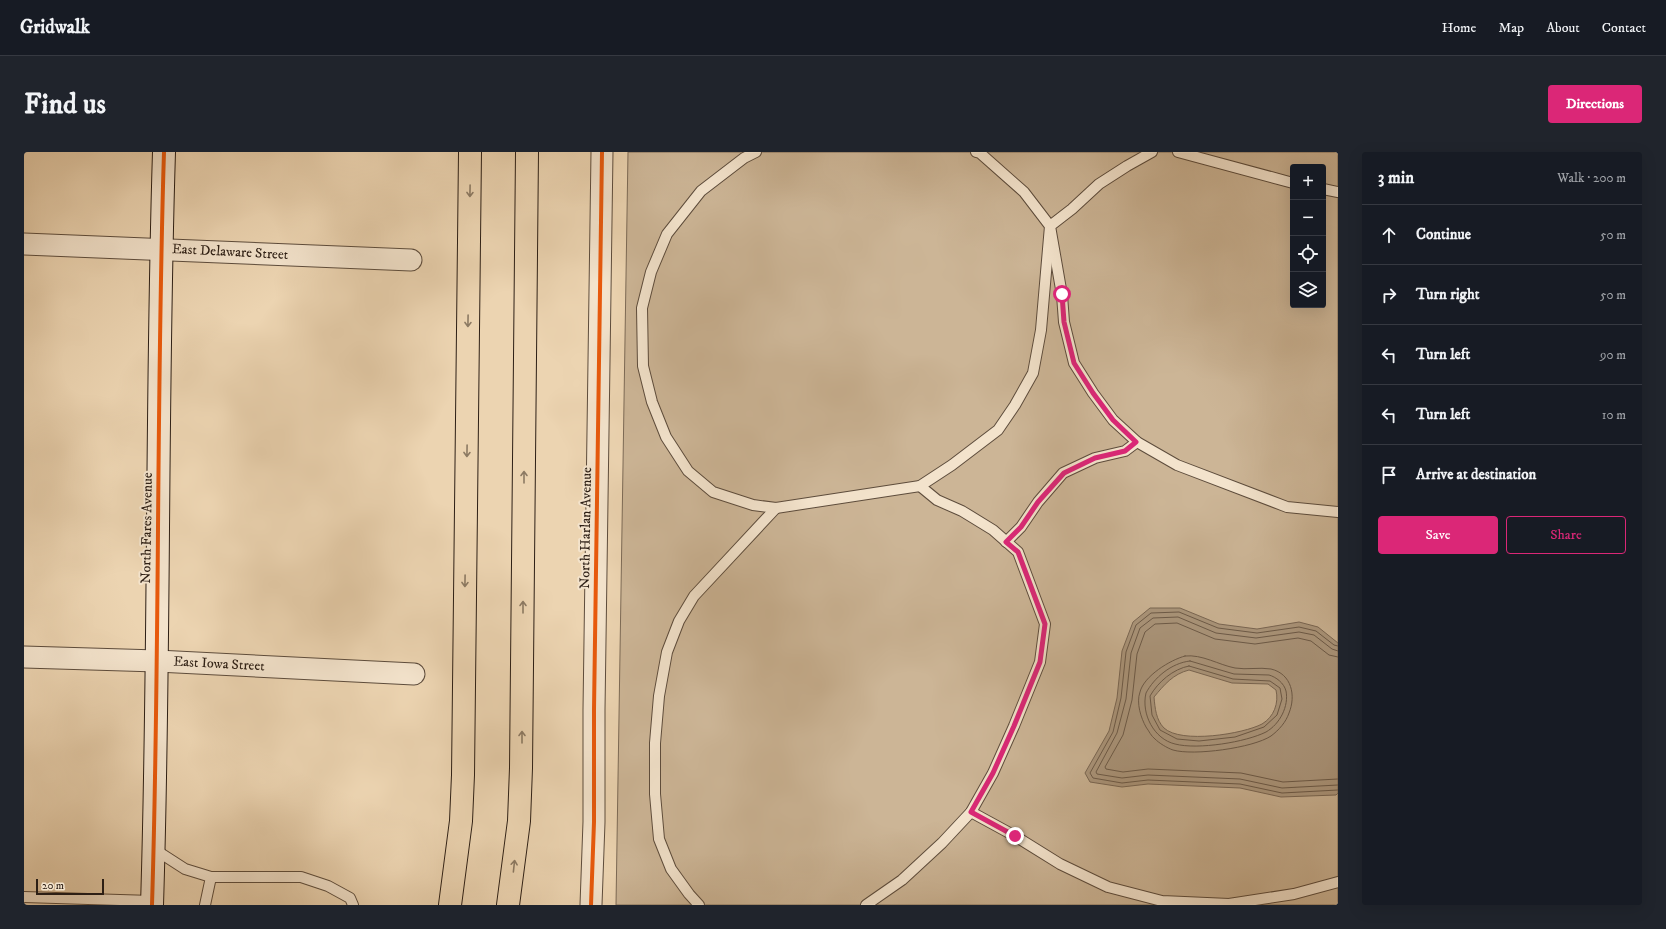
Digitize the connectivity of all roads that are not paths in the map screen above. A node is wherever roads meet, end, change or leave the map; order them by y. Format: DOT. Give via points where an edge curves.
graph roads {
  1 [pos="164,152"];
  2 [pos="470,152"];
  3 [pos="527,152"];
  4 [pos="602,152"];
  5 [pos="756,152"];
  6 [pos="976,152"];
  7 [pos="1152,152"];
  8 [pos="1178,152"];
  9 [pos="1290,182"];
  10 [pos="1326,190"];
  11 [pos="1338,192"];
  12 [pos="1050,226"];
  13 [pos="24,244"];
  14 [pos="161,249"];
  15 [pos="411,260"];
  16 [pos="1136,442"];
  17 [pos="920,486"];
  18 [pos="776,508"];
  19 [pos="1338,512"];
  20 [pos="1006,542"];
  21 [pos="24,657"];
  22 [pos="157,661"];
  23 [pos="414,674"];
  24 [pos="971,812"];
  25 [pos="153,848"];
  26 [pos="211,877"];
  27 [pos="1338,882"];
  28 [pos="24,897"];
  29 [pos="152,903"];
  30 [pos="205,905"];
  31 [pos="353,905"];
  32 [pos="450,905"];
  33 [pos="508,905"];
  34 [pos="591,905"];
  35 [pos="699,905"];
  36 [pos="866,905"];
  1 -- 14 [label="street, North Fares Avenue"];
  2 -- 32 [label="highway, one-way" via="463,775 461,821"];
  33 -- 3 [label="highway, one-way" via="519,821 521,768"];
  4 -- 34 [label="street, North Harlan Avenue"];
  5 -- 18 [label="lane" via="701,190 667,234 651,272 642,308 643,366 652,402 666,438 688,471 713,492 753,505"];
  6 -- 12 [label="lane" via="1024,192"];
  7 -- 12 [label="lane" via="1099,184"];
  8 -- 9 [label="lane"];
  10 -- 11 [label="lane"];
  12 -- 16 [label="lane" via="1062,294 1064,322 1074,363 1113,420"];
  12 -- 17 [label="lane" via="1041,330 1033,373 998,430 952,466"];
  13 -- 14 [label="street, East Delaware Street"];
  14 -- 15 [label="street, East Delaware Street"];
  14 -- 22 [label="street, North Fares Avenue"];
  16 -- 19 [label="lane" via="1177,465 1287,507"];
  16 -- 20 [label="lane" via="1125,451 1095,458 1064,473"];
  17 -- 18 [label="lane"];
  17 -- 20 [label="lane" via="938,500 994,530"];
  18 -- 35 [label="lane" via="694,596 679,621 667,652 659,696 655,743 658,839 671,869"];
  20 -- 24 [label="lane" via="1018,552 1045,624 1040,662 993,773"];
  21 -- 22 [label="street, East Iowa Street"];
  22 -- 23 [label="street, East Iowa Street"];
  22 -- 25 [label="street, North Fares Avenue"];
  24 -- 27 [label="lane" via="1060,864 1101,884 1162,902 1229,904 1294,894"];
  24 -- 36 [label="lane" via="902,880"];
  25 -- 26 [label="lane" via="185,869"];
  25 -- 29 [label="street, North Fares Avenue"];
  26 -- 30 [label="lane"];
  26 -- 31 [label="lane" via="300,877 328,886 350,898"];
  28 -- 29 [label="lane"];
}
